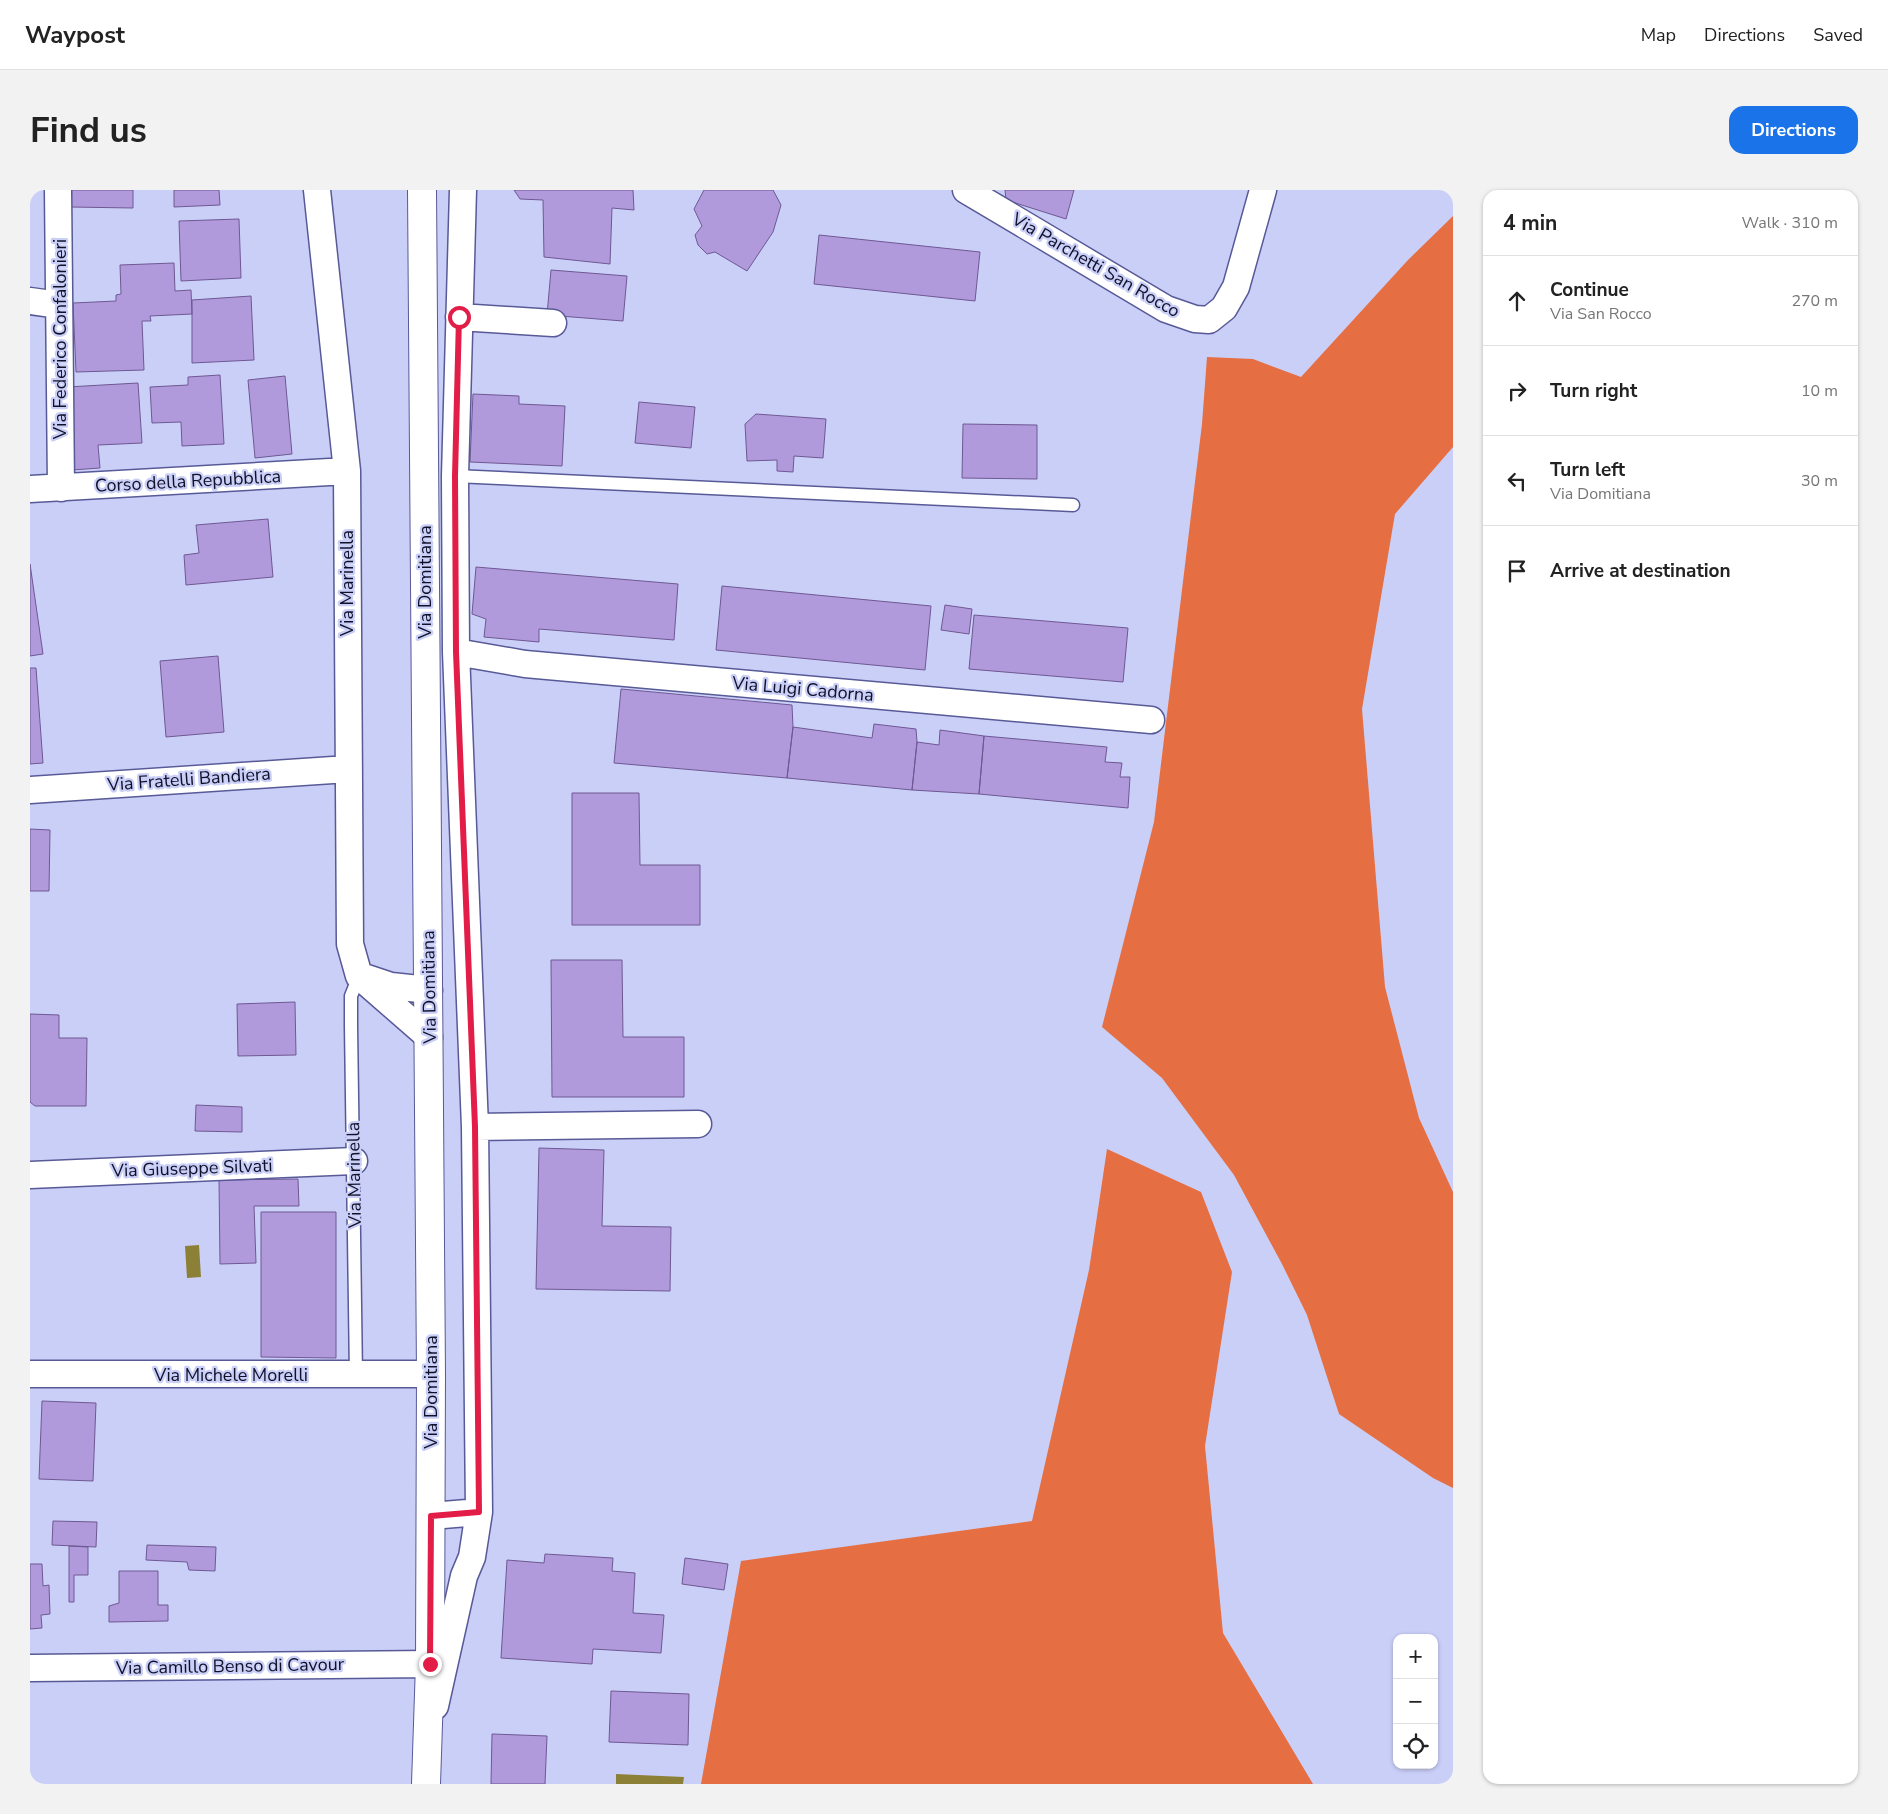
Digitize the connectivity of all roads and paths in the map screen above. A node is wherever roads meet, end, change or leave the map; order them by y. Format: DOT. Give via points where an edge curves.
graph roads {
  1 [pos="58,190"];
  2 [pos="317,190"];
  3 [pos="422,190"];
  4 [pos="463,190"];
  5 [pos="966,190"];
  6 [pos="1263,190"];
  7 [pos="30,301"];
  8 [pos="59,305"];
  9 [pos="459,317"];
  10 [pos="553,323"];
  11 [pos="346,471"];
  12 [pos="455,476"];
  13 [pos="61,488"];
  14 [pos="30,489"];
  15 [pos="1073,505"];
  16 [pos="456,652"];
  17 [pos="1151,720"];
  18 [pos="348,769"];
  19 [pos="30,790"];
  20 [pos="359,976"];
  21 [pos="428,990"];
  22 [pos="429,1038"];
  23 [pos="698,1124"];
  24 [pos="475,1127"];
  25 [pos="354,1161"];
  26 [pos="30,1175"];
  27 [pos="30,1374"];
  28 [pos="432,1374"];
  29 [pos="356,1376"];
  30 [pos="479,1512"];
  31 [pos="431,1516"];
  32 [pos="430,1664"];
  33 [pos="30,1668"];
  34 [pos="428,1736"];
  35 [pos="426,1784"];
  1 -- 8 [label="street, Via Federico Confalonieri"];
  2 -- 11 [label="street, Via Marinella"];
  3 -- 21 [label="street, Via Domitiana"];
  4 -- 9 [label="street"];
  5 -- 6 [label="street, Via Parchetti San Rocco" via="1166,309 1195,319 1209,320 1224,308 1236,287"];
  7 -- 8 [label="street"];
  8 -- 13 [label="street, Via Federico Confalonieri"];
  9 -- 10 [label="street"];
  9 -- 12 [label="street"];
  11 -- 13 [label="street, Corso della Repubblica"];
  11 -- 18 [label="street, Via Marinella"];
  12 -- 15 [label="lane"];
  12 -- 16 [label="street"];
  13 -- 14 [label="street, Corso della Repubblica"];
  16 -- 17 [label="street, Via Luigi Cadorna" via="526,664"];
  16 -- 24 [label="street"];
  18 -- 19 [label="street, Via Fratelli Bandiera"];
  18 -- 20 [label="street, Via Marinella" via="350,944"];
  20 -- 21 [label="street" via="390,986"];
  20 -- 22 [label="street"];
  20 -- 25 [label="lane, Via Marinella" via="351,996"];
  21 -- 22 [label="street, Via Domitiana"];
  22 -- 28 [label="street, Via Domitiana"];
  23 -- 24 [label="street"];
  24 -- 30 [label="street"];
  25 -- 26 [label="street, Via Giuseppe Silvati"];
  25 -- 29 [label="lane, Via Marinella"];
  27 -- 29 [label="street, Via Michele Morelli"];
  28 -- 29 [label="street, Via Michele Morelli"];
  28 -- 31 [label="street, Via Domitiana"];
  30 -- 31 [label="street"];
  30 -- 34 [label="street" via="472,1557 464,1576"];
  31 -- 32 [label="street, Via Domitiana"];
  32 -- 33 [label="street, Via Camillo Benso di Cavour"];
  32 -- 34 [label="street, Via Domitiana"];
  34 -- 35 [label="street, Via Domitiana"];
}
